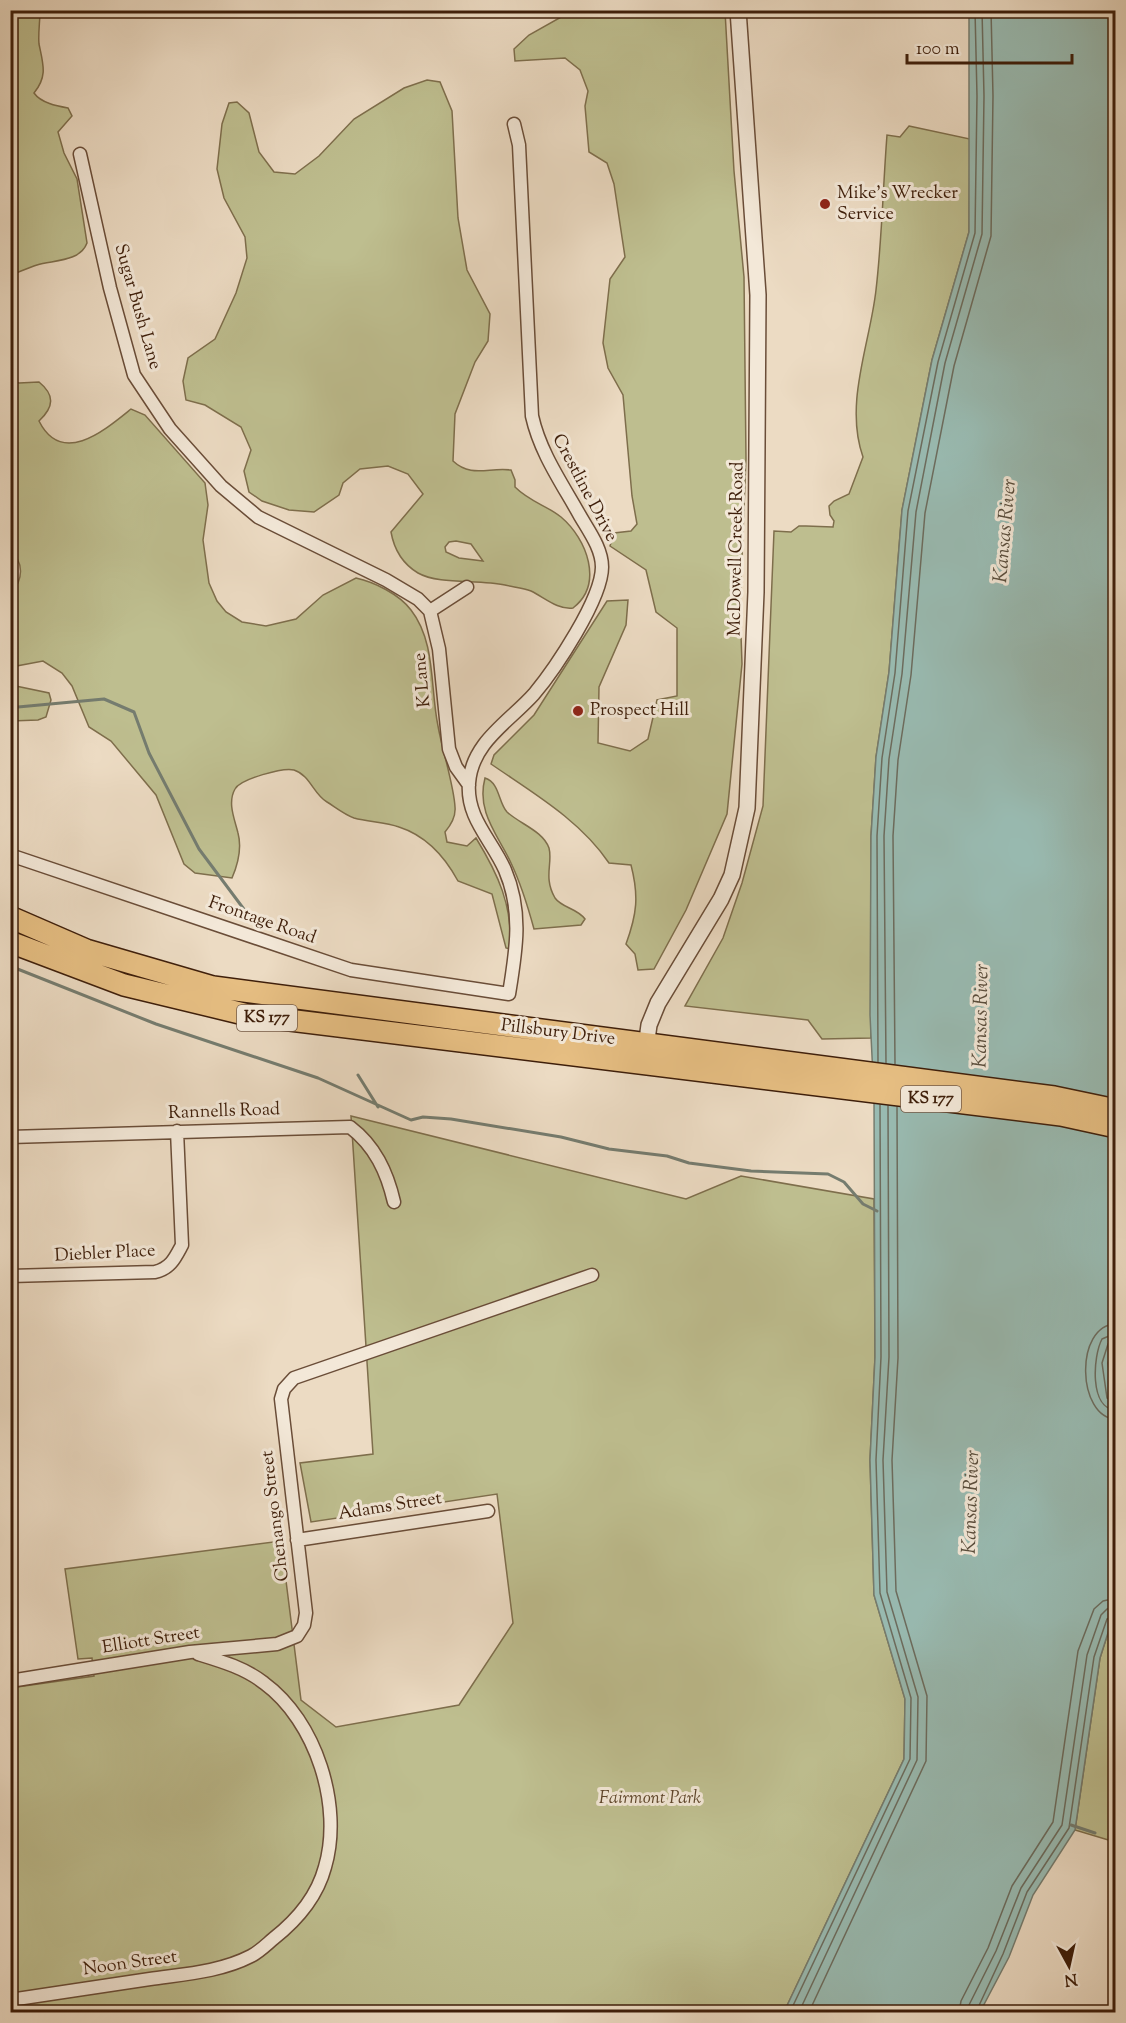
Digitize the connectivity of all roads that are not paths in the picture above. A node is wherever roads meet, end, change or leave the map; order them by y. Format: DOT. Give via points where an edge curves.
graph roads {
  1 [pos="738,10"];
  2 [pos="514,124"];
  3 [pos="80,154"];
  4 [pos="467,587"];
  5 [pos="430,611"];
  6 [pos="469,785"];
  7 [pos="10,855"];
  8 [pos="10,917"];
  9 [pos="10,942"];
  10 [pos="509,994"];
  11 [pos="646,1044"];
  12 [pos="643,1066"];
  13 [pos="747,1067"];
  14 [pos="1116,1110"];
  15 [pos="1116,1127"];
  16 [pos="177,1131"];
  17 [pos="10,1137"];
  18 [pos="394,1202"];
  19 [pos="592,1275"];
  20 [pos="10,1276"];
  21 [pos="488,1511"];
  22 [pos="297,1540"];
  23 [pos="297,1636"];
  24 [pos="190,1652"];
  25 [pos="10,1681"];
  26 [pos="10,2000"];
  1 -- 11 [label="street, McDowell Creek Road" via="758,295 756,592 747,808 728,883 658,1003"];
  2 -- 6 [label="street, Crestline Drive" via="519,145 532,416 542,448 598,548 602,567 597,592 583,621 535,692 488,738 472,762"];
  3 -- 5 [label="street, Sugar Bush Lane" via="134,375 170,429 221,486 258,517 386,580"];
  4 -- 5 [label="street"];
  5 -- 6 [label="street, K Lane" via="439,649 448,749"];
  6 -- 10 [label="street, Crestline Drive" via="470,806 514,893 519,926"];
  7 -- 10 [label="street, Frontage Road" via="351,970"];
  8 -- 11 [label="highway, Pillsbury Drive / KS 177" via="86,950 213,987"];
  9 -- 12 [label="highway, Pillsbury Drive / KS 177" via="124,986 248,1015"];
  11 -- 12 [label="street, McDowell Creek Road"];
  11 -- 13 [label="highway, Pillsbury Drive / KS 177"];
  12 -- 13 [label="highway, Pillsbury Drive / KS 177"];
  13 -- 14 [label="highway, Pillsbury Drive / KS 177" via="1054,1097"];
  13 -- 15 [label="highway, Pillsbury Drive / KS 177" via="1061,1115"];
  16 -- 17 [label="street, Rannells Road"];
  16 -- 18 [label="street, Rannells Road" via="350,1127 375,1153"];
  16 -- 20 [label="street, Diebler Place" via="182,1245 165,1269"];
  19 -- 22 [label="street, Chenango Street" via="294,1378 281,1399"];
  21 -- 22 [label="street, Adams Street"];
  22 -- 23 [label="street, Chenango Street" via="306,1613"];
  23 -- 24 [label="street, Elliott Street" via="277,1644"];
  24 -- 25 [label="street, Elliott Street"];
  24 -- 26 [label="street, Noon Street" via="230,1664 265,1683 295,1714 314,1745 325,1780 329,1844 311,1899 290,1925 253,1956 215,1969"];
}
